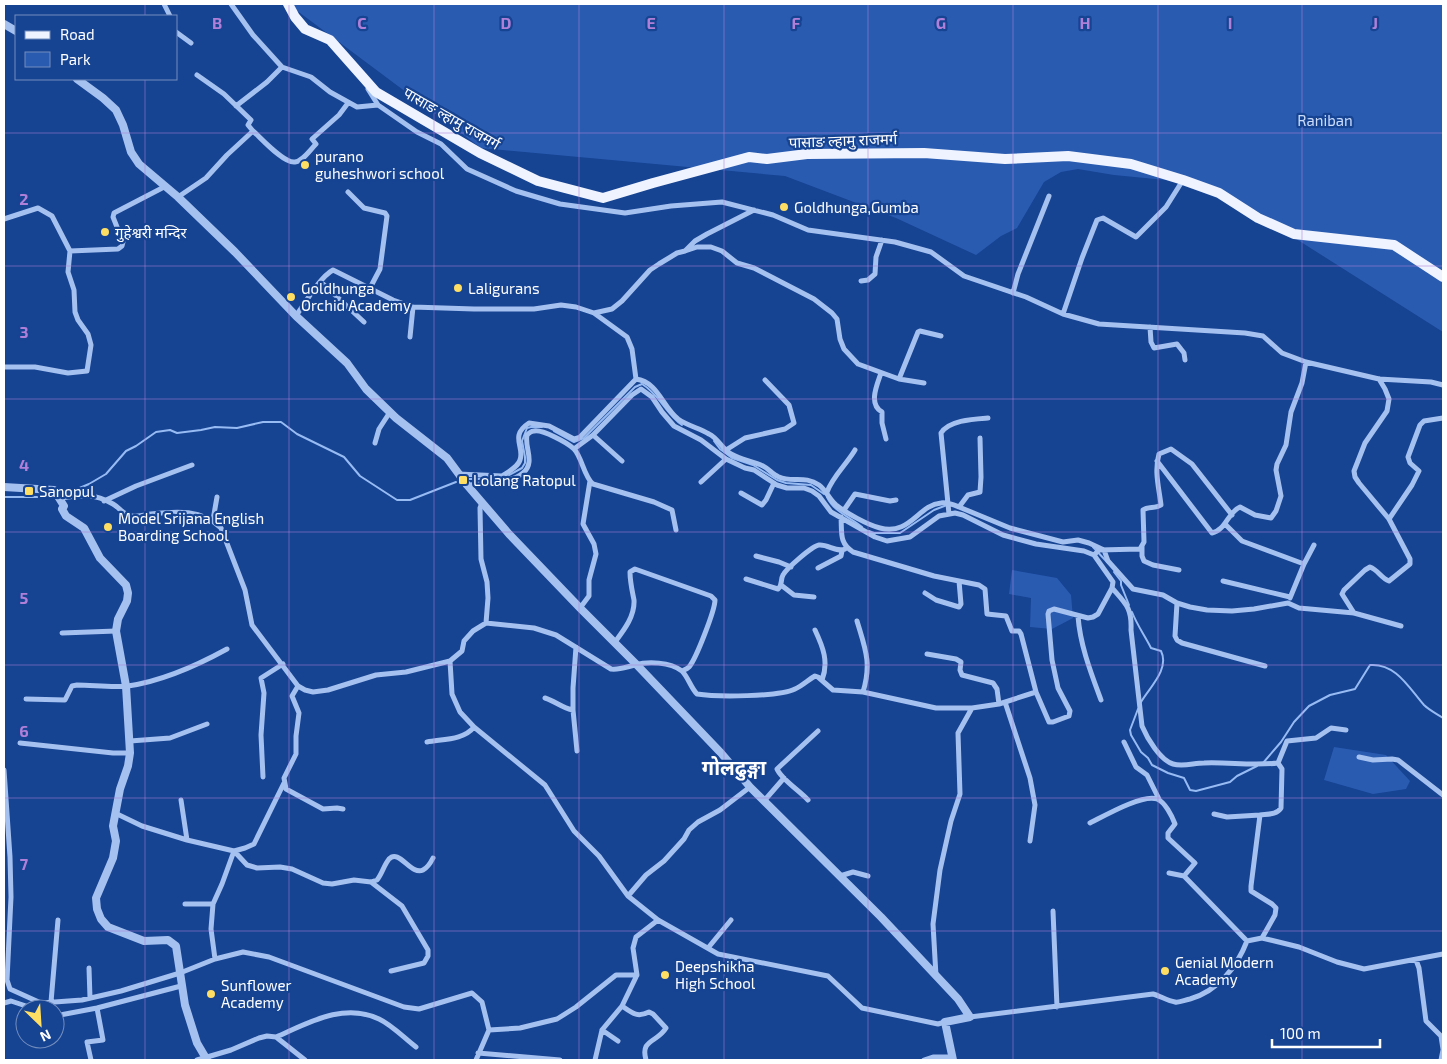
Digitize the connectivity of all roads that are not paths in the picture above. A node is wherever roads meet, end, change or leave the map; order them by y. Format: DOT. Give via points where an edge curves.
graph roads {
  1 [pos="232,4"];
  2 [pos="288,4"];
  3 [pos="4,24"];
  4 [pos="15,30"];
  5 [pos="178,33"];
  6 [pos="191,43"];
  7 [pos="354,65"];
  8 [pos="282,67"];
  9 [pos="196,75"];
  10 [pos="82,80"];
  11 [pos="348,103"];
  12 [pos="378,105"];
  13 [pos="236,106"];
  14 [pos="254,131"];
  15 [pos="1183,180"];
  16 [pos="166,186"];
  17 [pos="348,192"];
  18 [pos="1049,196"];
  19 [pos="178,197"];
  20 [pos="754,210"];
  21 [pos="4,219"];
  22 [pos="882,240"];
  23 [pos="685,250"];
  24 [pos="70,252"];
  25 [pos="1443,277"];
  26 [pos="861,281"];
  27 [pos="321,282"];
  28 [pos="370,288"];
  29 [pos="1013,293"];
  30 [pos="413,307"];
  31 [pos="594,312"];
  32 [pos="1063,314"];
  33 [pos="296,316"];
  34 [pos="364,322"];
  35 [pos="1150,327"];
  36 [pos="941,336"];
  37 [pos="410,337"];
  38 [pos="1185,360"];
  39 [pos="1306,362"];
  40 [pos="4,367"];
  41 [pos="881,373"];
  42 [pos="636,379"];
  43 [pos="899,379"];
  44 [pos="1379,379"];
  45 [pos="765,380"];
  46 [pos="924,383"];
  47 [pos="1443,386"];
  48 [pos="390,412"];
  49 [pos="988,418"];
  50 [pos="1443,418"];
  51 [pos="593,435"];
  52 [pos="980,438"];
  53 [pos="886,439"];
  54 [pos="375,444"];
  55 [pos="574,449"];
  56 [pos="726,450"];
  57 [pos="855,450"];
  58 [pos="726,459"];
  59 [pos="622,461"];
  60 [pos="1157,461"];
  61 [pos="192,465"];
  62 [pos="458,474"];
  63 [pos="590,481"];
  64 [pos="778,481"];
  65 [pos="701,482"];
  66 [pos="467,485"];
  67 [pos="4,487"];
  68 [pos="827,492"];
  69 [pos="741,493"];
  70 [pos="217,497"];
  71 [pos="60,498"];
  72 [pos="896,500"];
  73 [pos="104,501"];
  74 [pos="482,503"];
  75 [pos="948,504"];
  76 [pos="959,507"];
  77 [pos="948,513"];
  78 [pos="845,515"];
  79 [pos="1232,515"];
  80 [pos="1389,519"];
  81 [pos="213,520"];
  82 [pos="1225,524"];
  83 [pos="676,530"];
  84 [pos="1142,545"];
  85 [pos="1314,545"];
  86 [pos="844,549"];
  87 [pos="1098,552"];
  88 [pos="756,556"];
  89 [pos="1304,564"];
  90 [pos="791,567"];
  91 [pos="818,568"];
  92 [pos="1179,570"];
  93 [pos="746,579"];
  94 [pos="958,581"];
  95 [pos="1223,581"];
  96 [pos="781,586"];
  97 [pos="1112,588"];
  98 [pos="925,594"];
  99 [pos="814,597"];
  100 [pos="1290,597"];
  101 [pos="1177,603"];
  102 [pos="1288,603"];
  103 [pos="580,608"];
  104 [pos="1354,614"];
  105 [pos="1078,616"];
  106 [pos="857,621"];
  107 [pos="486,623"];
  108 [pos="1400,626"];
  109 [pos="815,630"];
  110 [pos="116,631"];
  111 [pos="62,633"];
  112 [pos="615,642"];
  113 [pos="576,647"];
  114 [pos="227,649"];
  115 [pos="927,654"];
  116 [pos="450,661"];
  117 [pos="283,664"];
  118 [pos="636,664"];
  119 [pos="1265,666"];
  120 [pos="682,671"];
  121 [pos="822,680"];
  122 [pos="126,686"];
  123 [pos="298,686"];
  124 [pos="863,692"];
  125 [pos="1036,692"];
  126 [pos="545,698"];
  127 [pos="26,699"];
  128 [pos="1101,700"];
  129 [pos="1005,702"];
  130 [pos="999,704"];
  131 [pos="972,708"];
  132 [pos="573,710"];
  133 [pos="207,724"];
  134 [pos="474,727"];
  135 [pos="1346,730"];
  136 [pos="818,731"];
  137 [pos="130,741"];
  138 [pos="20,742"];
  139 [pos="427,742"];
  140 [pos="1124,742"];
  141 [pos="578,751"];
  142 [pos="130,753"];
  143 [pos="1359,757"];
  144 [pos="1278,763"];
  145 [pos="4,770"];
  146 [pos="263,777"];
  147 [pos="784,778"];
  148 [pos="284,783"];
  149 [pos="750,787"];
  150 [pos="1443,795"];
  151 [pos="181,800"];
  152 [pos="808,800"];
  153 [pos="1159,800"];
  154 [pos="764,801"];
  155 [pos="343,809"];
  156 [pos="115,813"];
  157 [pos="1214,814"];
  158 [pos="1260,815"];
  159 [pos="1090,823"];
  160 [pos="187,840"];
  161 [pos="1030,841"];
  162 [pos="234,851"];
  163 [pos="434,858"];
  164 [pos="1169,873"];
  165 [pos="840,876"];
  166 [pos="868,876"];
  167 [pos="1184,876"];
  168 [pos="371,882"];
  169 [pos="628,896"];
  170 [pos="185,904"];
  171 [pos="213,904"];
  172 [pos="1053,911"];
  173 [pos="58,920"];
  174 [pos="658,920"];
  175 [pos="731,920"];
  176 [pos="1262,938"];
  177 [pos="1248,940"];
  178 [pos="708,948"];
  179 [pos="1443,954"];
  180 [pos="215,959"];
  181 [pos="1416,960"];
  182 [pos="89,968"];
  183 [pos="391,971"];
  184 [pos="180,973"];
  185 [pos="637,975"];
  186 [pos="936,978"];
  187 [pos="181,986"];
  188 [pos="90,998"];
  189 [pos="32,999"];
  190 [pos="50,999"];
  191 [pos="82,1000"];
  192 [pos="65,1001"];
  193 [pos="622,1006"];
  194 [pos="1057,1007"];
  195 [pos="97,1008"];
  196 [pos="84,1009"];
  197 [pos="65,1014"];
  198 [pos="970,1017"];
  199 [pos="945,1022"];
  200 [pos="489,1030"];
  201 [pos="602,1030"];
  202 [pos="1442,1036"];
  203 [pos="276,1037"];
  204 [pos="618,1041"];
  205 [pos="416,1047"];
  206 [pos="1443,1050"];
  207 [pos="478,1053"];
  208 [pos="952,1058"];
  209 [pos="597,1059"];
  210 [pos="91,1060"];
  211 [pos="197,1060"];
  212 [pos="206,1060"];
  213 [pos="305,1060"];
  214 [pos="476,1060"];
  215 [pos="560,1060"];
  216 [pos="646,1060"];
  217 [pos="924,1060"];
  218 [pos="1441,1060"];
  1 -- 8 [label="street" via="252,35"];
  2 -- 7 [label="main road, पासाङ ल्हामु राजमर्ग" via="305,29 330,40"];
  3 -- 4 [label="street"];
  5 -- 6 [label="street"];
  7 -- 12 [label="street"];
  7 -- 15 [label="main road, पासाङ ल्हामु राजमर्ग" via="376,92 480,153 538,181 603,198 748,157 767,159 808,154 924,153 1005,159 1068,156 1131,164"];
  8 -- 11 [label="street" via="311,77"];
  8 -- 13 [label="street"];
  9 -- 13 [label="street"];
  10 -- 16 [label="street" via="116,110 135,158"];
  11 -- 12 [label="street" via="357,107"];
  11 -- 14 [label="street" via="312,139 316,144 295,162 286,161"];
  12 -- 20 [label="street" via="416,132 440,144 467,169 516,191 560,204 625,213 722,202"];
  13 -- 14 [label="street" via="251,120 248,125"];
  14 -- 19 [label="street" via="206,178"];
  15 -- 25 [label="main road, पासाङ ल्हामु राजमर्ग" via="1219,193 1258,218 1294,234 1394,245"];
  15 -- 32 [label="street" via="1166,207 1136,237 1103,218 1097,220"];
  16 -- 19 [label="street"];
  16 -- 24 [label="street" via="114,213 123,242 119,248"];
  17 -- 28 [label="street" via="364,208 387,216 380,269"];
  18 -- 29 [label="street"];
  19 -- 33 [label="street"];
  20 -- 22 [label="street" via="808,230"];
  20 -- 23 [label="street"];
  21 -- 24 [label="street" via="38,208 52,216"];
  22 -- 26 [label="street" via="875,274"];
  22 -- 29 [label="street" via="931,252 964,276"];
  23 -- 31 [label="street" via="650,270 612,309"];
  23 -- 41 [label="street" via="711,247 722,251 737,263 754,268 814,299 837,319 844,349 858,364"];
  24 -- 40 [label="street" via="68,272 74,290 75,312 91,345 87,371 68,373 35,367"];
  27 -- 28 [label="street" via="333,270"];
  27 -- 33 [label="street"];
  27 -- 34 [label="street"];
  28 -- 30 [label="street"];
  29 -- 32 [label="street"];
  30 -- 31 [label="street" via="474,310 561,305"];
  30 -- 37 [label="street"];
  31 -- 42 [label="street" via="627,337"];
  32 -- 35 [label="street" via="1099,324"];
  33 -- 48 [label="street" via="347,363 366,389"];
  35 -- 38 [label="street" via="1154,348 1177,344"];
  35 -- 39 [label="street" via="1263,336 1282,353"];
  36 -- 43 [label="street" via="918,332"];
  39 -- 44 [label="street"];
  39 -- 79 [label="street" via="1291,412 1286,445 1276,470 1281,496 1276,510 1271,518 1255,515 1240,507"];
  41 -- 43 [label="street"];
  41 -- 53 [label="street" via="874,401 876,409 882,412"];
  42 -- 56 [label="street" via="645,380 652,386 678,419 714,437"];
  42 -- 62 [label="street" via="576,439 549,426 529,424 520,433 521,460 502,476"];
  43 -- 46 [label="street"];
  44 -- 47 [label="street" via="1430,382"];
  44 -- 80 [label="street" via="1389,399 1387,411 1365,443 1354,470 1359,483"];
  45 -- 56 [label="street" via="789,405 794,423 785,429 745,438"];
  48 -- 54 [label="street" via="379,429"];
  48 -- 62 [label="street" via="439,451"];
  49 -- 75 [label="street" via="956,424 941,433"];
  50 -- 80 [label="street" via="1424,421 1420,425 1408,457 1419,471"];
  51 -- 55 [label="street"];
  51 -- 58 [label="street" via="641,389 652,397 674,426 701,440"];
  51 -- 59 [label="street"];
  52 -- 76 [label="street" via="981,489 968,495"];
  55 -- 63 [label="street"];
  55 -- 66 [label="street" via="552,436 534,431 526,438 529,461 520,474 498,483"];
  56 -- 64 [label="street" via="764,466"];
  57 -- 68 [label="street"];
  58 -- 64 [label="street"];
  58 -- 65 [label="street"];
  60 -- 79 [label="street" via="1159,454 1171,449 1192,464"];
  60 -- 82 [label="street" via="1210,531 1216,532"];
  60 -- 84 [label="street" via="1161,505 1143,510"];
  61 -- 73 [label="street"];
  62 -- 66 [label="street"];
  63 -- 83 [label="street" via="672,510"];
  63 -- 103 [label="street" via="583,524 596,554 589,580 589,596"];
  64 -- 68 [label="street" via="805,479"];
  64 -- 69 [label="street" via="762,506"];
  64 -- 78 [label="street" via="787,488 812,491 831,512"];
  66 -- 74 [label="street"];
  67 -- 71 [label="street" via="52,490"];
  68 -- 78 [label="street"];
  70 -- 81 [label="street"];
  71 -- 73 [label="street" via="90,494"];
  71 -- 110 [label="street" via="66,516 84,528 100,558 126,585 127,600"];
  72 -- 78 [label="street" via="856,494"];
  73 -- 81 [label="street" via="133,517 169,512 207,516"];
  74 -- 103 [label="street"];
  74 -- 107 [label="street" via="481,559 487,582"];
  75 -- 76 [label="street"];
  75 -- 77 [label="street"];
  75 -- 78 [label="street" via="932,506 898,528 881,528"];
  76 -- 87 [label="street" via="1010,528 1063,542 1089,542"];
  77 -- 78 [label="street" via="910,537 887,541 868,534"];
  77 -- 87 [label="street" via="963,515 1003,535 1036,544"];
  78 -- 86 [label="street"];
  79 -- 82 [label="street"];
  80 -- 104 [label="street" via="1410,564 1388,581 1375,569 1365,570 1342,594"];
  81 -- 117 [label="street" via="221,528 245,590 252,625"];
  82 -- 89 [label="street" via="1242,541"];
  84 -- 87 [label="street" via="1140,549"];
  84 -- 92 [label="street" via="1144,561"];
  85 -- 89 [label="street"];
  86 -- 90 [label="street" via="818,545"];
  86 -- 91 [label="street" via="841,556"];
  86 -- 94 [label="street"];
  87 -- 97 [label="street" via="1113,582"];
  87 -- 101 [label="street" via="1133,589 1163,595"];
  88 -- 90 [label="street"];
  89 -- 100 [label="street"];
  90 -- 96 [label="street" via="783,575"];
  93 -- 96 [label="street" via="778,589"];
  94 -- 98 [label="street" via="959,607"];
  94 -- 125 [label="street" via="985,589 987,614 1006,616 1012,631 1020,632"];
  95 -- 100 [label="street"];
  96 -- 99 [label="street" via="794,595"];
  97 -- 105 [label="street" via="1098,614 1088,618"];
  97 -- 144 [label="street" via="1132,615 1142,726 1147,738 1162,755 1172,764"];
  100 -- 102 [label="street"];
  101 -- 102 [label="street" via="1207,610 1232,611"];
  101 -- 119 [label="street" via="1175,636 1182,644"];
  102 -- 104 [label="street" via="1298,608"];
  103 -- 112 [label="street"];
  104 -- 108 [label="street"];
  105 -- 125 [label="street" via="1054,609 1048,614 1052,660 1069,716 1049,722"];
  105 -- 128 [label="street" via="1090,672"];
  106 -- 124 [label="street" via="868,660"];
  107 -- 113 [label="street" via="534,628 556,635"];
  107 -- 116 [label="street" via="473,631 464,641 462,651"];
  109 -- 121 [label="street" via="823,646 826,665"];
  110 -- 111 [label="street"];
  110 -- 122 [label="street"];
  112 -- 118 [label="street"];
  112 -- 120 [label="street" via="632,612 632,570 711,596 715,603 710,618 696,654"];
  113 -- 118 [label="street" via="611,669"];
  113 -- 132 [label="street"];
  114 -- 122 [label="street" via="168,677"];
  115 -- 130 [label="street" via="956,659 961,662 962,675 993,683"];
  116 -- 123 [label="street" via="406,672 376,675 328,690 313,692"];
  116 -- 134 [label="street" via="455,703"];
  117 -- 123 [label="street"];
  117 -- 146 [label="street" via="261,678 264,693"];
  118 -- 120 [label="street" via="669,665"];
  118 -- 149 [label="street"];
  120 -- 121 [label="street" via="697,694 708,696 786,692 814,676"];
  121 -- 124 [label="street" via="832,690"];
  122 -- 127 [label="street" via="77,685 72,686 65,700"];
  122 -- 137 [label="street"];
  123 -- 148 [label="street" via="292,696 299,713 296,754"];
  124 -- 131 [label="street" via="936,708"];
  125 -- 129 [label="street"];
  126 -- 132 [label="street"];
  129 -- 130 [label="street"];
  129 -- 161 [label="street" via="1030,778 1035,805"];
  130 -- 131 [label="street"];
  131 -- 186 [label="street" via="958,733 960,794 940,870 933,924"];
  132 -- 141 [label="street"];
  133 -- 137 [label="street" via="170,738"];
  134 -- 139 [label="street" via="462,736"];
  134 -- 169 [label="street" via="545,784 574,831"];
  135 -- 144 [label="street" via="1331,728 1316,738 1287,741"];
  136 -- 147 [label="street" via="779,766 778,772"];
  137 -- 142 [label="street"];
  138 -- 142 [label="street"];
  140 -- 153 [label="street" via="1136,767 1146,775"];
  142 -- 156 [label="street"];
  143 -- 150 [label="street" via="1398,760"];
  144 -- 158 [label="street" via="1282,769 1281,808 1279,812"];
  145 -- 189 [label="street" via="11,897 8,984 10,989"];
  147 -- 152 [label="street"];
  147 -- 154 [label="street"];
  148 -- 155 [label="street" via="293,794 323,809"];
  148 -- 162 [label="street" via="254,844"];
  149 -- 154 [label="street"];
  149 -- 169 [label="street" via="689,830 664,861 646,875"];
  151 -- 160 [label="street"];
  153 -- 159 [label="street" via="1151,798 1123,806"];
  153 -- 167 [label="street" via="1175,824 1168,838 1195,863"];
  154 -- 165 [label="street"];
  156 -- 160 [label="street" via="142,826"];
  156 -- 184 [label="street" via="113,858 96,898 101,919 108,927 144,941 168,940 176,946"];
  157 -- 158 [label="street" via="1227,817"];
  158 -- 176 [label="street" via="1251,891 1276,908"];
  160 -- 162 [label="street"];
  162 -- 168 [label="street" via="247,864 257,868 292,869 323,883"];
  162 -- 171 [label="street"];
  163 -- 168 [label="street" via="420,871 393,857 377,880"];
  164 -- 167 [label="street"];
  165 -- 166 [label="street" via="852,872"];
  165 -- 186 [label="street"];
  167 -- 177 [label="street"];
  168 -- 183 [label="street" via="402,906 428,950 424,963"];
  169 -- 174 [label="street"];
  170 -- 171 [label="street"];
  171 -- 180 [label="street" via="211,929"];
  172 -- 194 [label="street"];
  173 -- 190 [label="street"];
  174 -- 178 [label="street"];
  174 -- 185 [label="street" via="636,937 633,948"];
  175 -- 178 [label="street"];
  176 -- 177 [label="street"];
  176 -- 181 [label="street" via="1364,969"];
  177 -- 194 [label="street" via="1232,971 1194,998 1176,1002 1153,994"];
  178 -- 199 [label="street" via="718,954 828,976 862,1008 938,1024"];
  179 -- 181 [label="street"];
  180 -- 184 [label="street"];
  180 -- 200 [label="street" via="243,952 269,956 404,1008 419,1009 472,993 482,1002"];
  181 -- 202 [label="street" via="1426,1021"];
  182 -- 188 [label="street"];
  184 -- 187 [label="street"];
  184 -- 188 [label="street"];
  185 -- 193 [label="street"];
  185 -- 200 [label="street" via="616,975 557,1020 520,1028"];
  186 -- 198 [label="street" via="958,999"];
  187 -- 195 [label="street"];
  187 -- 212 [label="street" via="197,1043"];
  188 -- 191 [label="street"];
  191 -- 192 [label="street"];
  191 -- 196 [label="street"];
  193 -- 201 [label="street"];
  193 -- 216 [label="street" via="636,1016 649,1012 666,1028 645,1046"];
  194 -- 198 [label="street"];
  195 -- 196 [label="street"];
  195 -- 210 [label="street" via="103,1040 88,1042"];
  196 -- 197 [label="street"];
  198 -- 199 [label="street"];
  199 -- 208 [label="street"];
  200 -- 207 [label="street"];
  201 -- 204 [label="street"];
  201 -- 209 [label="street"];
  202 -- 206 [label="street"];
  203 -- 205 [label="street" via="338,1013 363,1014 379,1019"];
  203 -- 212 [label="street" via="259,1038"];
  203 -- 213 [label="street"];
  206 -- 218 [label="street"];
  207 -- 214 [label="street"];
  207 -- 215 [label="street"];
  208 -- 217 [label="street"];
  211 -- 212 [label="street"];
}
